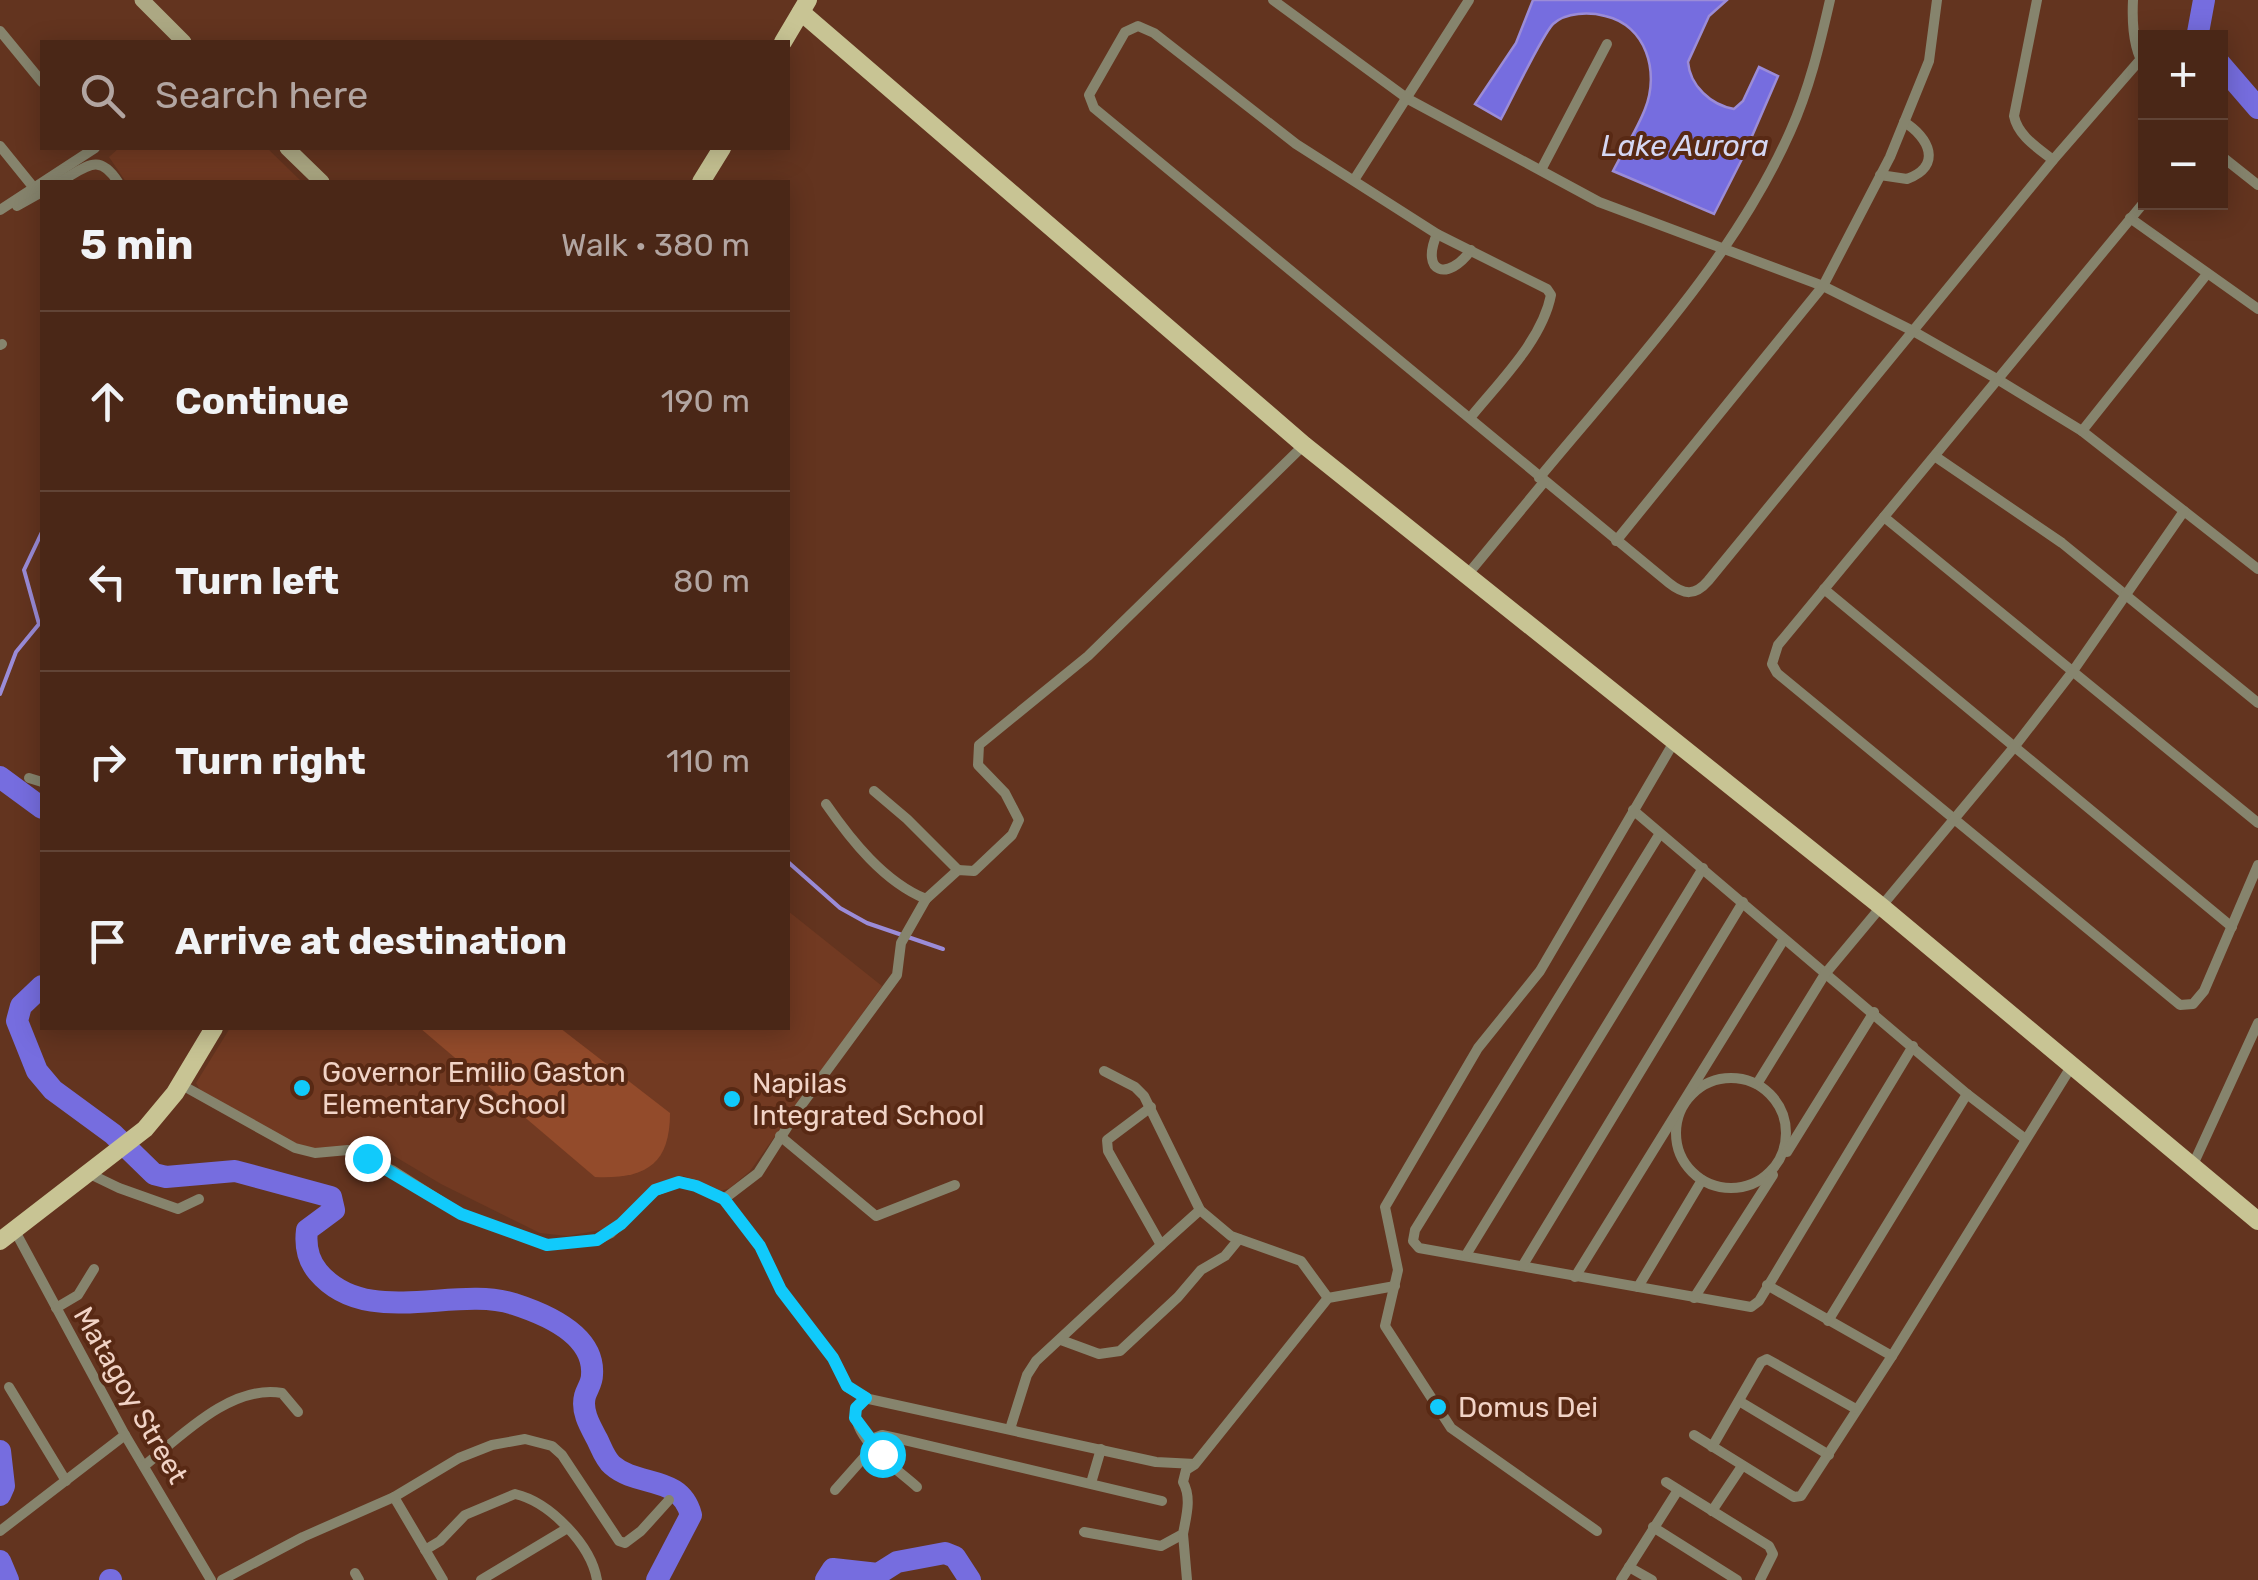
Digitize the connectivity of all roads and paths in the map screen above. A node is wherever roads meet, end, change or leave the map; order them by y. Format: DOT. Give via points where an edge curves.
graph roads {
  1 [pos="142,0"];
  2 [pos="1273,0"];
  3 [pos="1294,0"];
  4 [pos="1469,0"];
  5 [pos="1830,0"];
  6 [pos="1937,0"];
  7 [pos="2037,0"];
  8 [pos="2132,0"];
  9 [pos="804,6"];
  10 [pos="1286,10"];
  11 [pos="0,31"];
  12 [pos="182,40"];
  13 [pos="784,40"];
  14 [pos="2138,43"];
  15 [pos="1606,44"];
  16 [pos="2138,69"];
  17 [pos="40,80"];
  18 [pos="1408,99"];
  19 [pos="1904,122"];
  20 [pos="0,146"];
  21 [pos="92,150"];
  22 [pos="289,150"];
  23 [pos="721,150"];
  24 [pos="2053,160"];
  25 [pos="2228,161"];
  26 [pos="1541,170"];
  27 [pos="1880,175"];
  28 [pos="52,180"];
  29 [pos="63,180"];
  30 [pos="117,180"];
  31 [pos="320,180"];
  32 [pos="702,180"];
  33 [pos="1354,180"];
  34 [pos="2258,185"];
  35 [pos="38,190"];
  36 [pos="2138,209"];
  37 [pos="0,213"];
  38 [pos="2130,218"];
  39 [pos="1437,234"];
  40 [pos="1724,249"];
  41 [pos="1471,250"];
  42 [pos="2207,274"];
  43 [pos="1823,286"];
  44 [pos="2258,310"];
  45 [pos="1914,331"];
  46 [pos="1997,378"];
  47 [pos="1470,418"];
  48 [pos="2082,430"];
  49 [pos="1304,446"];
  50 [pos="1936,457"];
  51 [pos="1542,480"];
  52 [pos="2184,510"];
  53 [pos="1884,517"];
  54 [pos="1616,541"];
  55 [pos="2258,569"];
  56 [pos="1468,574"];
  57 [pos="1824,590"];
  58 [pos="2126,594"];
  59 [pos="2073,671"];
  60 [pos="2258,703"];
  61 [pos="1674,742"];
  62 [pos="2015,746"];
  63 [pos="29,778"];
  64 [pos="40,781"];
  65 [pos="874,792"];
  66 [pos="826,804"];
  67 [pos="1633,810"];
  68 [pos="1954,822"];
  69 [pos="2258,824"];
  70 [pos="1659,835"];
  71 [pos="2258,865"];
  72 [pos="1703,868"];
  73 [pos="958,870"];
  74 [pos="926,899"];
  75 [pos="1743,902"];
  76 [pos="1882,907"];
  77 [pos="2232,928"];
  78 [pos="1784,939"];
  79 [pos="1825,974"];
  80 [pos="1874,1012"];
  81 [pos="2258,1023"];
  82 [pos="213,1030"];
  83 [pos="1913,1046"];
  84 [pos="2071,1067"];
  85 [pos="1104,1071"];
  86 [pos="180,1084"];
  87 [pos="1757,1084"];
  88 [pos="1967,1094"];
  89 [pos="1680,1106"];
  90 [pos="1151,1107"];
  91 [pos="780,1136"];
  92 [pos="2024,1138"];
  93 [pos="1780,1163"];
  94 [pos="2192,1166"];
  95 [pos="90,1174"];
  96 [pos="1702,1180"];
  97 [pos="955,1185"];
  98 [pos="199,1199"];
  99 [pos="724,1199"];
  100 [pos="1200,1210"];
  101 [pos="2258,1221"];
  102 [pos="7,1236"];
  103 [pos="1238,1239"];
  104 [pos="1162,1245"];
  105 [pos="1466,1255"];
  106 [pos="1523,1265"];
  107 [pos="94,1269"];
  108 [pos="1576,1277"];
  109 [pos="1767,1284"];
  110 [pos="1395,1286"];
  111 [pos="1638,1287"];
  112 [pos="1328,1298"];
  113 [pos="1694,1298"];
  114 [pos="56,1308"];
  115 [pos="1828,1321"];
  116 [pos="1061,1340"];
  117 [pos="1890,1359"];
  118 [pos="8,1387"];
  119 [pos="866,1398"];
  120 [pos="1739,1401"];
  121 [pos="1856,1409"];
  122 [pos="298,1412"];
  123 [pos="1010,1429"];
  124 [pos="125,1435"];
  125 [pos="1694,1435"];
  126 [pos="872,1443"];
  127 [pos="1712,1446"];
  128 [pos="1101,1449"];
  129 [pos="1829,1455"];
  130 [pos="1195,1464"];
  131 [pos="144,1466"];
  132 [pos="1742,1466"];
  133 [pos="66,1481"];
  134 [pos="1666,1482"];
  135 [pos="1091,1483"];
  136 [pos="917,1487"];
  137 [pos="835,1490"];
  138 [pos="1678,1490"];
  139 [pos="394,1497"];
  140 [pos="669,1500"];
  141 [pos="1162,1500"];
  142 [pos="1712,1512"];
  143 [pos="1653,1528"];
  144 [pos="4,1529"];
  145 [pos="566,1529"];
  146 [pos="1597,1530"];
  147 [pos="1084,1532"];
  148 [pos="1183,1534"];
  149 [pos="425,1550"];
  150 [pos="1629,1567"];
  151 [pos="211,1580"];
  152 [pos="222,1580"];
  153 [pos="443,1580"];
  154 [pos="480,1580"];
  155 [pos="597,1580"];
  156 [pos="1187,1580"];
  157 [pos="1621,1580"];
  158 [pos="1652,1580"];
  159 [pos="1738,1580"];
  160 [pos="1760,1580"];
  1 -- 12 [label="street"];
  2 -- 10 [label="street"];
  3 -- 10 [label="street"];
  4 -- 18 [label="street"];
  5 -- 40 [label="street" via="1790,132"];
  6 -- 19 [label="street" via="1929,61"];
  7 -- 24 [label="street" via="2014,116 2016,127"];
  8 -- 14 [label="street"];
  9 -- 13 [label="main road"];
  9 -- 49 [label="main road"];
  10 -- 18 [label="street"];
  11 -- 17 [label="street"];
  15 -- 26 [label="street"];
  16 -- 24 [label="street"];
  18 -- 26 [label="street"];
  18 -- 33 [label="street"];
  19 -- 27 [label="street"];
  19 -- 27 [label="street" via="1925,142 1928,162 1907,179"];
  20 -- 35 [label="street"];
  21 -- 28 [label="street"];
  22 -- 31 [label="street"];
  23 -- 32 [label="main road"];
  24 -- 45 [label="street"];
  25 -- 34 [label="street"];
  26 -- 40 [label="street" via="1599,202"];
  27 -- 43 [label="street"];
  29 -- 30 [label="street" via="101,163"];
  33 -- 39 [label="street"];
  33 -- 47 [label="street" via="1296,144 1146,28 1125,32 1089,95 1094,108"];
  35 -- 37 [label="street"];
  36 -- 38 [label="street"];
  38 -- 42 [label="street"];
  38 -- 46 [label="street"];
  39 -- 41 [label="street"];
  39 -- 41 [label="street" via="1430,256 1442,270 1460,265"];
  40 -- 43 [label="street"];
  40 -- 51 [label="street"];
  41 -- 47 [label="street" via="1540,283 1551,295 1527,346"];
  42 -- 44 [label="street"];
  42 -- 48 [label="street"];
  43 -- 45 [label="street"];
  43 -- 54 [label="street"];
  45 -- 46 [label="street"];
  45 -- 54 [label="street" via="1697,592 1674,588"];
  46 -- 48 [label="street"];
  46 -- 50 [label="street"];
  47 -- 51 [label="street"];
  48 -- 52 [label="street"];
  49 -- 56 [label="main road"];
  49 -- 73 [label="street" via="1088,656 980,745 978,765 1019,820 974,870"];
  50 -- 53 [label="street"];
  50 -- 58 [label="street"];
  51 -- 54 [label="street"];
  51 -- 56 [label="street"];
  52 -- 55 [label="street"];
  52 -- 58 [label="street"];
  53 -- 57 [label="street"];
  53 -- 59 [label="street"];
  56 -- 61 [label="main road"];
  57 -- 62 [label="street"];
  57 -- 68 [label="street" via="1778,645 1772,664"];
  58 -- 59 [label="street"];
  58 -- 60 [label="street"];
  59 -- 62 [label="street"];
  59 -- 69 [label="street"];
  61 -- 67 [label="street"];
  61 -- 76 [label="main road"];
  62 -- 68 [label="street"];
  62 -- 77 [label="street"];
  63 -- 64 [label="street"];
  65 -- 73 [label="street"];
  66 -- 74 [label="street" via="893,879"];
  67 -- 70 [label="street"];
  67 -- 110 [label="street" via="1540,971 1478,1048 1386,1202"];
  68 -- 76 [label="street"];
  68 -- 77 [label="street" via="2180,1005 2199,998"];
  70 -- 72 [label="street"];
  70 -- 105 [label="street" via="1415,1230 1420,1248"];
  71 -- 77 [label="street"];
  72 -- 75 [label="street"];
  72 -- 105 [label="street"];
  73 -- 74 [label="street"];
  74 -- 91 [label="street" via="901,943 897,975"];
  75 -- 78 [label="street"];
  75 -- 106 [label="street"];
  76 -- 79 [label="street"];
  76 -- 84 [label="main road"];
  78 -- 79 [label="street"];
  78 -- 89 [label="street"];
  79 -- 80 [label="street"];
  79 -- 87 [label="street"];
  80 -- 83 [label="street"];
  80 -- 93 [label="street"];
  81 -- 94 [label="street"];
  82 -- 86 [label="main road"];
  83 -- 88 [label="street"];
  83 -- 109 [label="street"];
  84 -- 92 [label="street"];
  84 -- 94 [label="main road"];
  85 -- 90 [label="street" via="1135,1087"];
  86 -- 95 [label="main road" via="146,1129"];
  86 -- 99 [label="street" via="295,1148 348,1150 461,1214 547,1245 597,1240 655,1190 679,1182"];
  87 -- 89 [label="street" via="1723,1078 1706,1083"];
  87 -- 93 [label="street" via="1771,1094 1786,1125"];
  88 -- 92 [label="street"];
  88 -- 115 [label="street"];
  89 -- 96 [label="street" via="1677,1144"];
  89 -- 108 [label="street"];
  90 -- 100 [label="street"];
  90 -- 104 [label="street" via="1106,1144"];
  91 -- 97 [label="street" via="876,1216"];
  91 -- 99 [label="street" via="758,1173"];
  92 -- 117 [label="street"];
  93 -- 96 [label="street" via="1750,1186 1732,1189"];
  93 -- 113 [label="street"];
  94 -- 101 [label="main road"];
  95 -- 98 [label="street" via="178,1209"];
  95 -- 102 [label="main road"];
  96 -- 111 [label="street"];
  99 -- 119 [label="street" via="847,1386"];
  100 -- 103 [label="street"];
  100 -- 104 [label="street"];
  102 -- 114 [label="street, Matagoy Street"];
  103 -- 112 [label="street" via="1301,1262"];
  103 -- 116 [label="street" via="1120,1350 1099,1354"];
  104 -- 116 [label="street"];
  105 -- 106 [label="street"];
  106 -- 108 [label="street"];
  107 -- 114 [label="street" via="78,1295"];
  108 -- 111 [label="street"];
  109 -- 113 [label="street" via="1751,1307"];
  109 -- 115 [label="street"];
  110 -- 112 [label="street"];
  110 -- 146 [label="street" via="1386,1330 1450,1428"];
  111 -- 113 [label="street"];
  112 -- 130 [label="street"];
  114 -- 124 [label="street, Matagoy Street"];
  115 -- 117 [label="street"];
  116 -- 123 [label="street" via="1027,1374"];
  117 -- 121 [label="street"];
  118 -- 133 [label="street"];
  119 -- 123 [label="street"];
  119 -- 126 [label="street" via="855,1418"];
  120 -- 121 [label="street" via="1767,1359"];
  120 -- 127 [label="street"];
  120 -- 129 [label="street"];
  121 -- 129 [label="street"];
  122 -- 131 [label="street" via="282,1393 240,1399"];
  123 -- 128 [label="street"];
  124 -- 131 [label="street, Matagoy Street"];
  124 -- 133 [label="street"];
  125 -- 127 [label="street"];
  126 -- 135 [label="street" via="882,1435"];
  126 -- 136 [label="street"];
  126 -- 137 [label="street"];
  127 -- 132 [label="street"];
  128 -- 130 [label="street"];
  128 -- 135 [label="street"];
  129 -- 132 [label="street" via="1802,1496"];
  130 -- 148 [label="street" via="1183,1482"];
  131 -- 151 [label="street, Matagoy Street"];
  132 -- 142 [label="street"];
  133 -- 144 [label="street"];
  134 -- 138 [label="street"];
  135 -- 141 [label="street"];
  138 -- 142 [label="street"];
  138 -- 143 [label="street"];
  139 -- 140 [label="street" via="459,1458 524,1439 562,1455 619,1541 630,1540"];
  139 -- 149 [label="street"];
  139 -- 152 [label="street"];
  142 -- 160 [label="street" via="1769,1546 1773,1554"];
  143 -- 150 [label="street"];
  143 -- 159 [label="street"];
  145 -- 149 [label="street" via="515,1494 474,1509"];
  145 -- 154 [label="street"];
  145 -- 155 [label="street" via="586,1551"];
  147 -- 148 [label="street" via="1161,1546"];
  148 -- 156 [label="street"];
  149 -- 153 [label="street"];
  150 -- 157 [label="street"];
  150 -- 158 [label="street"];
}
